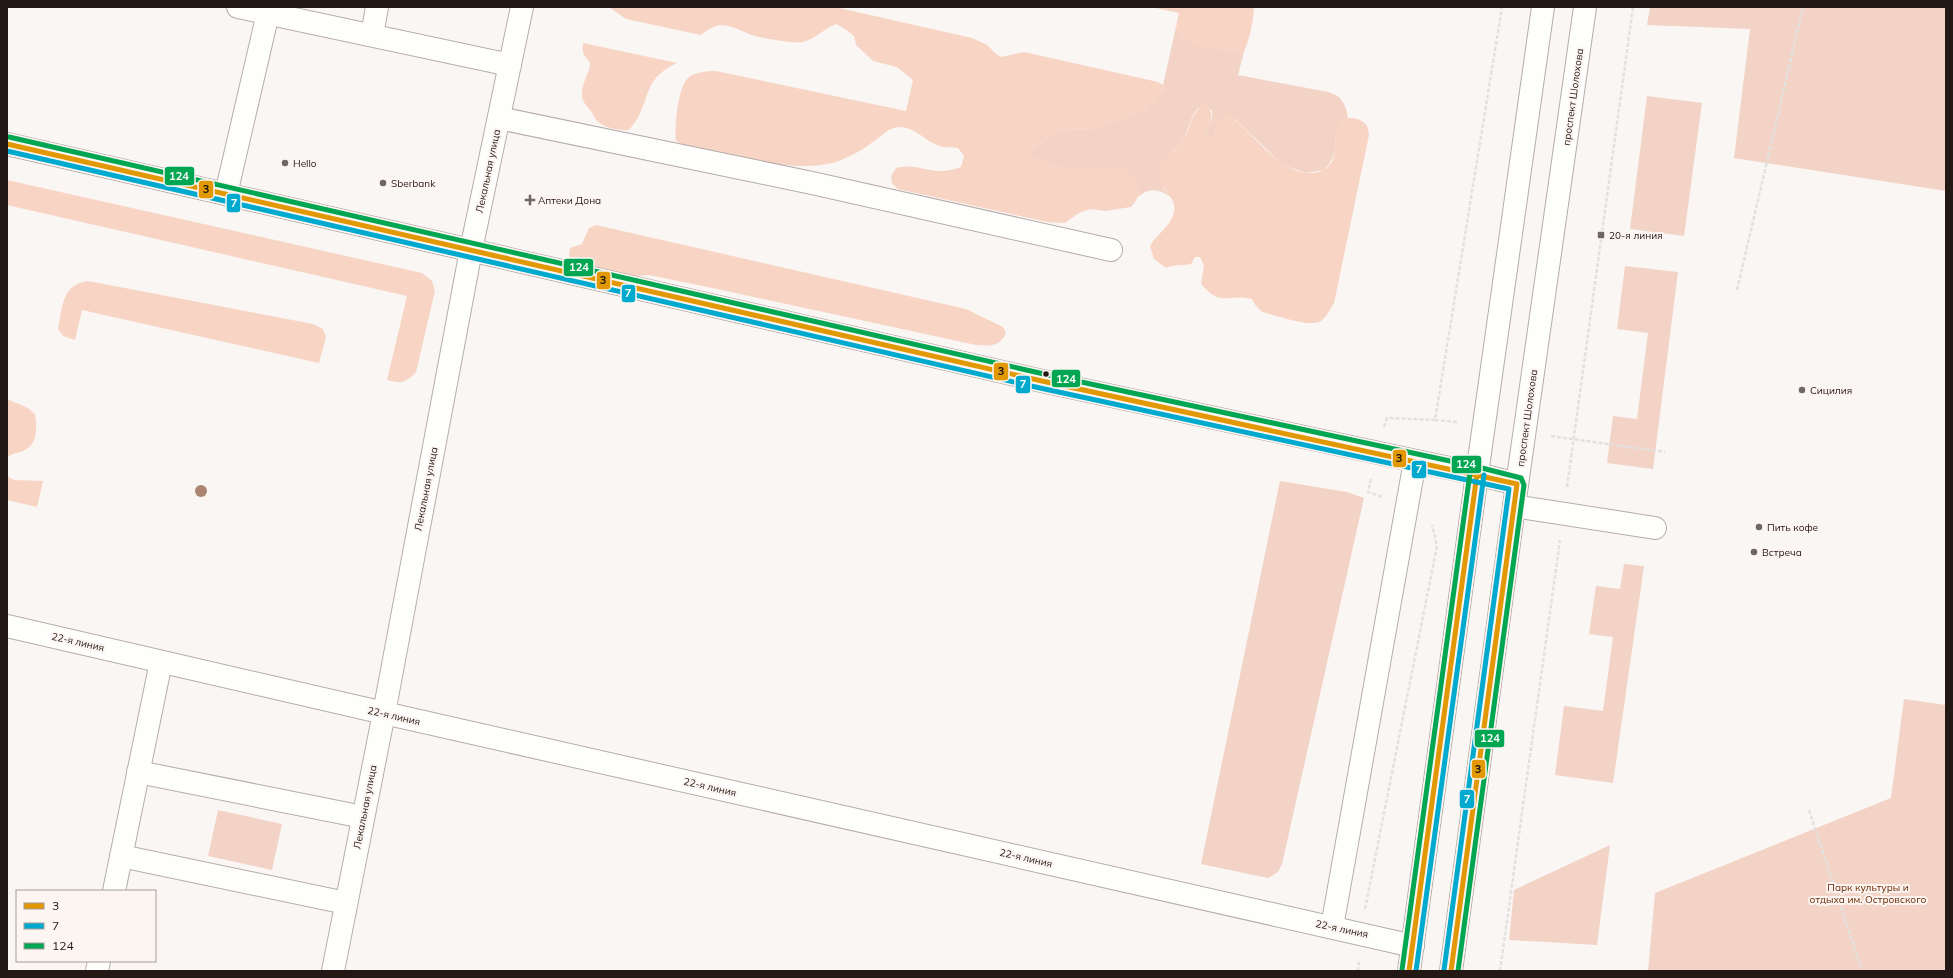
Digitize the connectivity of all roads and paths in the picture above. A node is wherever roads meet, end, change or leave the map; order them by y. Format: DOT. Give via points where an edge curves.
graph roads {
  1 [pos="238,7"];
  2 [pos="377,7"];
  3 [pos="522,7"];
  4 [pos="1502,7"];
  5 [pos="1544,7"];
  6 [pos="1585,7"];
  7 [pos="1803,7"];
  8 [pos="268,13"];
  9 [pos="372,35"];
  10 [pos="510,65"];
  11 [pos="499,118"];
  12 [pos="7,144"];
  13 [pos="226,194"];
  14 [pos="471,250"];
  15 [pos="1111,250"];
  16 [pos="1737,290"];
  17 [pos="1484,424"];
  18 [pos="1525,432"];
  19 [pos="1665,452"];
  20 [pos="1415,461"];
  21 [pos="1477,474"];
  22 [pos="1517,484"];
  23 [pos="1514,506"];
  24 [pos="1655,528"];
  25 [pos="7,626"];
  26 [pos="161,662"];
  27 [pos="384,713"];
  28 [pos="138,772"];
  29 [pos="1809,810"];
  30 [pos="363,817"];
  31 [pos="121,856"];
  32 [pos="114,890"];
  33 [pos="346,903"];
  34 [pos="1332,927"];
  35 [pos="1413,946"];
  36 [pos="333,971"];
  37 [pos="1409,971"];
  38 [pos="1451,971"];
  39 [pos="1862,971"];
  1 -- 8 [label="street"];
  2 -- 9 [label="street"];
  3 -- 10 [label="street, Лекальная улица"];
  4 -- 17 [label="path" via="1435,420"];
  5 -- 17 [label="street"];
  6 -- 18 [label="street, проспект Шолохова"];
  7 -- 16 [label="path"];
  8 -- 9 [label="street"];
  8 -- 13 [label="street"];
  9 -- 10 [label="street"];
  10 -- 11 [label="street, Лекальная улица"];
  11 -- 14 [label="street, Лекальная улица"];
  11 -- 15 [label="street" via="812,183"];
  12 -- 13 [label="street"];
  13 -- 14 [label="street"];
  14 -- 20 [label="street" via="1042,382"];
  14 -- 27 [label="street, Лекальная улица"];
  17 -- 21 [label="street"];
  18 -- 19 [label="path"];
  18 -- 22 [label="street, проспект Шолохова"];
  20 -- 21 [label="street"];
  20 -- 34 [label="street"];
  21 -- 22 [label="street"];
  21 -- 35 [label="street"];
  22 -- 23 [label="street, проспект Шолохова"];
  23 -- 24 [label="street"];
  23 -- 38 [label="street, проспект Шолохова"];
  25 -- 26 [label="street, 22-я линия"];
  26 -- 27 [label="street, 22-я линия"];
  26 -- 28 [label="street"];
  27 -- 30 [label="street, Лекальная улица"];
  27 -- 34 [label="street, 22-я линия"];
  28 -- 30 [label="street"];
  28 -- 31 [label="street"];
  29 -- 39 [label="path"];
  30 -- 33 [label="street, Лекальная улица"];
  31 -- 32 [label="street"];
  31 -- 33 [label="street"];
  33 -- 36 [label="street, Лекальная улица"];
  34 -- 35 [label="street, 22-я линия"];
  35 -- 37 [label="street"];
}
